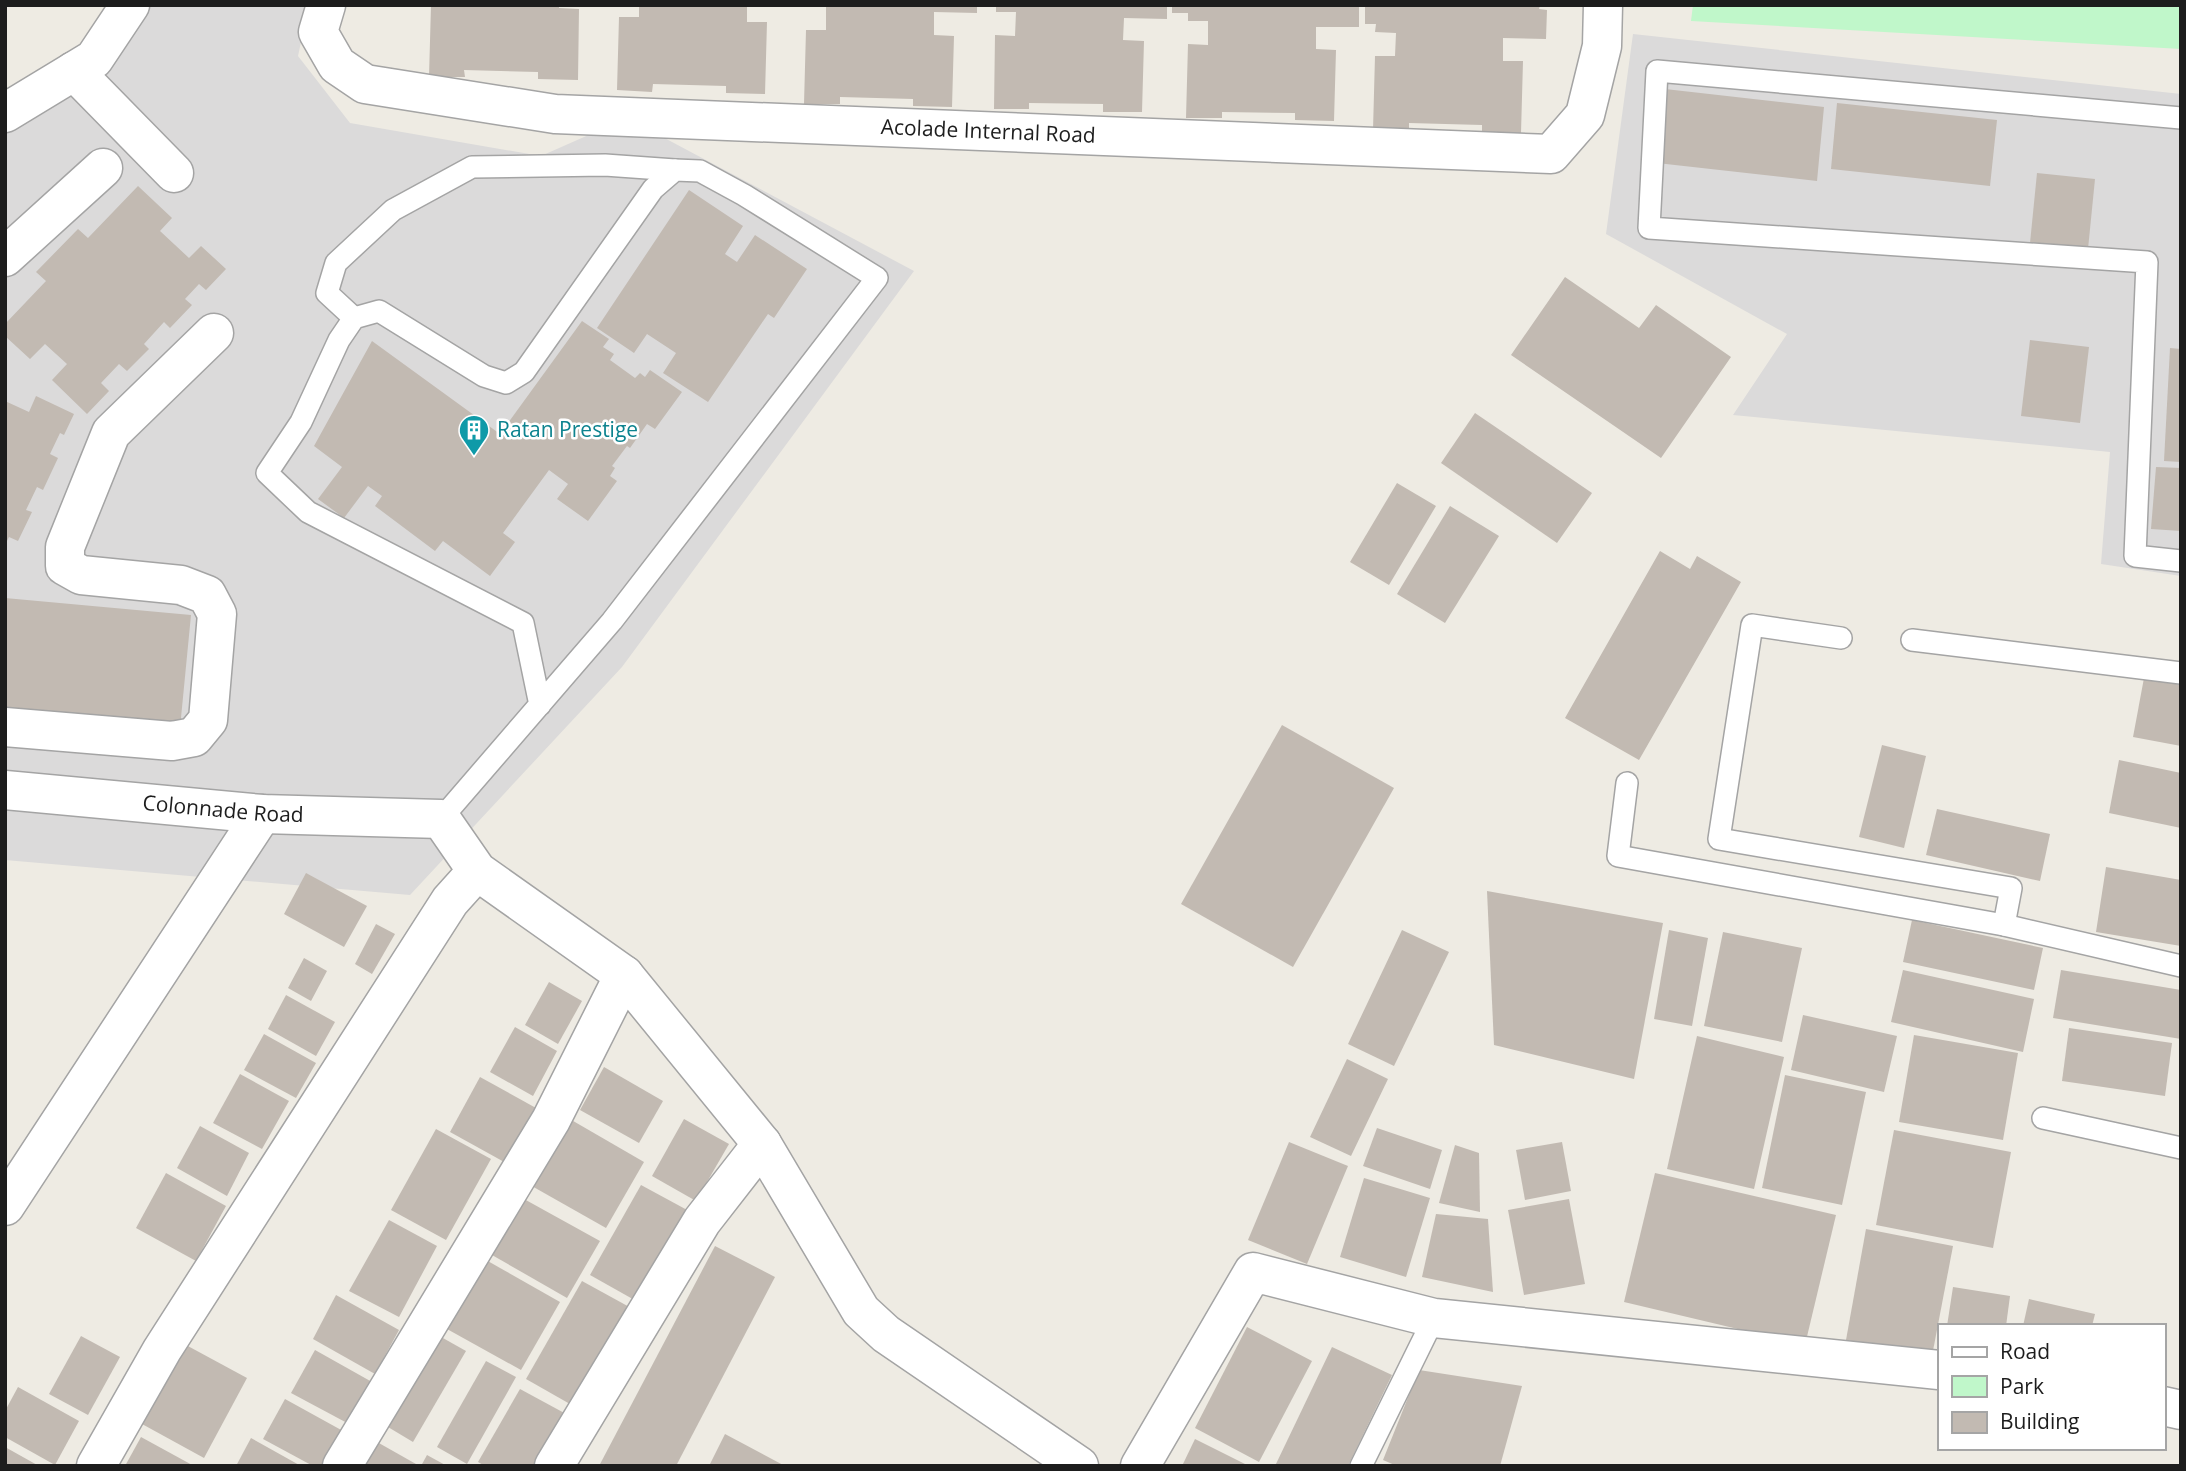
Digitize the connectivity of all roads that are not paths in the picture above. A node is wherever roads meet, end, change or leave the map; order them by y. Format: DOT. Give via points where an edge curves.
graph roads {
  1 [pos="130,5"];
  2 [pos="326,5"];
  3 [pos="1603,5"];
  4 [pos="74,71"];
  5 [pos="5,113"];
  6 [pos="2181,118"];
  7 [pos="103,168"];
  8 [pos="675,170"];
  9 [pos="174,173"];
  10 [pos="5,257"];
  11 [pos="354,318"];
  12 [pos="214,333"];
  13 [pos="2181,561"];
  14 [pos="1841,638"];
  15 [pos="1912,640"];
  16 [pos="2181,673"];
  17 [pos="540,705"];
  18 [pos="5,727"];
  19 [pos="1627,783"];
  20 [pos="5,790"];
  21 [pos="262,814"];
  22 [pos="442,820"];
  23 [pos="477,871"];
  24 [pos="2004,925"];
  25 [pos="2181,966"];
  26 [pos="624,975"];
  27 [pos="2043,1118"];
  28 [pos="762,1144"];
  29 [pos="2181,1148"];
  30 [pos="5,1206"];
  31 [pos="1434,1318"];
  32 [pos="1938,1370"];
  33 [pos="96,1466"];
  34 [pos="342,1466"];
  35 [pos="554,1466"];
  36 [pos="1079,1466"];
  37 [pos="1140,1466"];
  38 [pos="1362,1466"];
  1 -- 4 [label="street" via="94,59"];
  2 -- 3 [label="street, Acolade Internal Road" via="318,33 337,65 365,84 555,114 1551,154 1585,115 1602,46"];
  4 -- 5 [label="street"];
  4 -- 9 [label="street"];
  6 -- 13 [label="lane" via="1657,71 1649,228 2147,262 2135,556"];
  7 -- 10 [label="street"];
  8 -- 11 [label="lane" via="605,165 472,167 393,210 336,263 327,293"];
  8 -- 11 [label="lane" via="653,189 524,372 506,383 484,376 379,312"];
  8 -- 17 [label="lane" via="700,171 877,278 612,621"];
  11 -- 17 [label="lane" via="301,422 267,472 308,512 523,623"];
  12 -- 18 [label="street" via="111,433 65,548 65,566 81,575 181,585 207,595 217,614 208,720 194,737 172,740"];
  14 -- 24 [label="lane" via="1752,625 1719,839 2011,888"];
  15 -- 16 [label="lane"];
  17 -- 22 [label="lane"];
  19 -- 24 [label="lane" via="1618,856"];
  20 -- 21 [label="street, Colonnade Road"];
  21 -- 22 [label="street, Colonnade Road"];
  21 -- 30 [label="street"];
  22 -- 23 [label="street"];
  23 -- 26 [label="street"];
  23 -- 33 [label="street" via="450,901 162,1350"];
  24 -- 25 [label="lane"];
  26 -- 28 [label="street"];
  26 -- 34 [label="street" via="551,1120"];
  27 -- 29 [label="lane"];
  28 -- 35 [label="street" via="702,1221"];
  28 -- 36 [label="street" via="861,1311 886,1334"];
  31 -- 32 [label="street"];
  31 -- 37 [label="street" via="1253,1272"];
  31 -- 38 [label="lane"];
}
